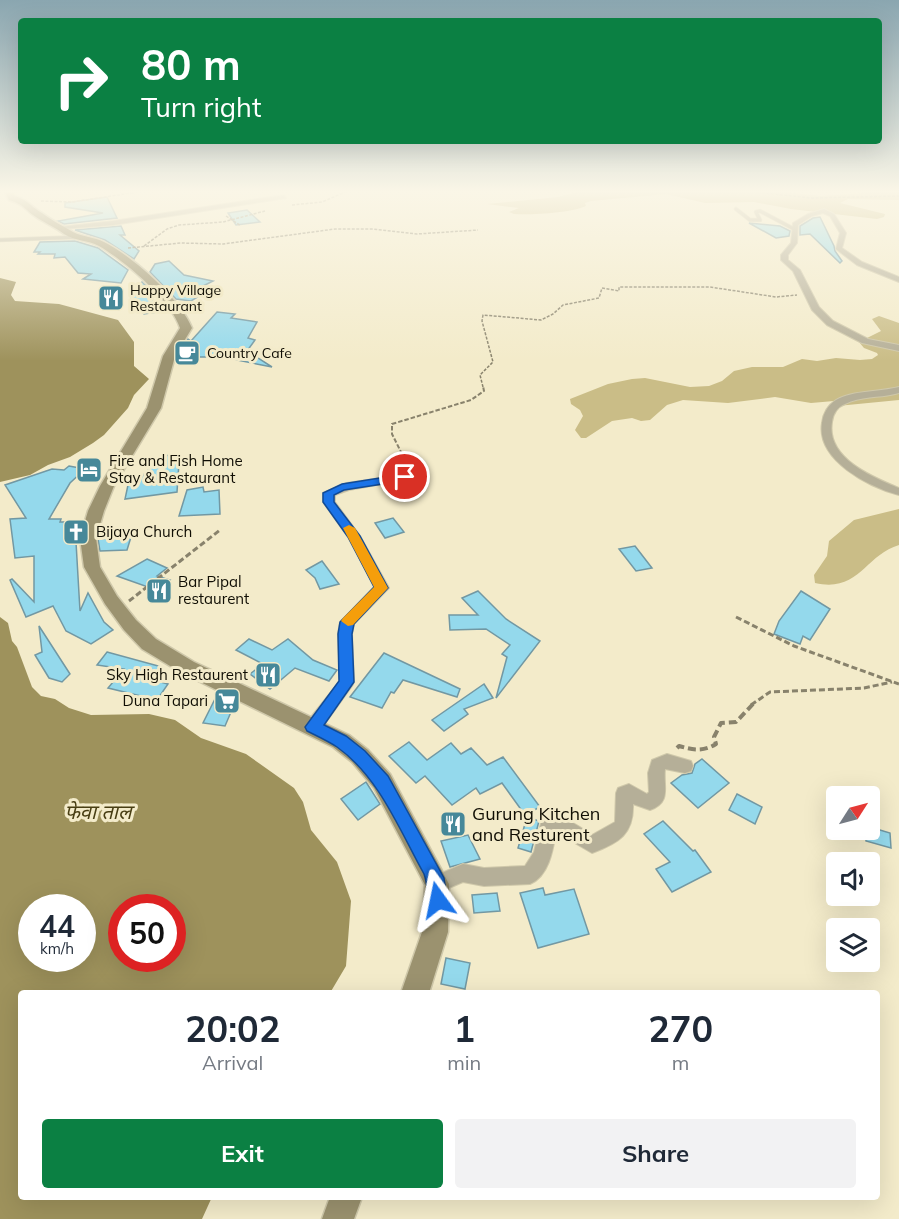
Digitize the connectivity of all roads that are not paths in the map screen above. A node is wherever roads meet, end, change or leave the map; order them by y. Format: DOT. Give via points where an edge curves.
graph roads {
  1 [pos="106,247"];
  2 [pos="790,247"];
  3 [pos="838,247"];
  4 [pos="899,280"];
  5 [pos="899,348"];
  6 [pos="899,390"];
  7 [pos="411,469"];
  8 [pos="899,492"];
  9 [pos="313,727"];
  10 [pos="685,766"];
  11 [pos="437,884"];
  12 [pos="416,990"];
  13 [pos="345,1200"];
  14 [pos="338,1219"];
  1 -- 9 [label="main road" via="164,295 186,324 169,356 154,408 96,511 88,538 93,567 118,610 149,644 187,667"];
  2 -- 5 [label="street" via="784,252 784,261 796,270 816,309 846,334"];
  3 -- 4 [label="street" via="855,262"];
  6 -- 8 [label="street" via="840,402 830,412 824,433 835,454 848,465"];
  7 -- 9 [label="street" via="405,477 342,487 329,493 329,502 354,536 381,588 347,622 347,682"];
  9 -- 11 [label="main road" via="341,741 382,781"];
  10 -- 11 [label="street" via="667,761 658,765 658,795 650,802 624,792 622,827 592,845 558,824 548,825 543,855 530,875 484,877 463,873"];
  11 -- 12 [label="main road" via="435,932"];
  13 -- 14 [label="main road"];
}
